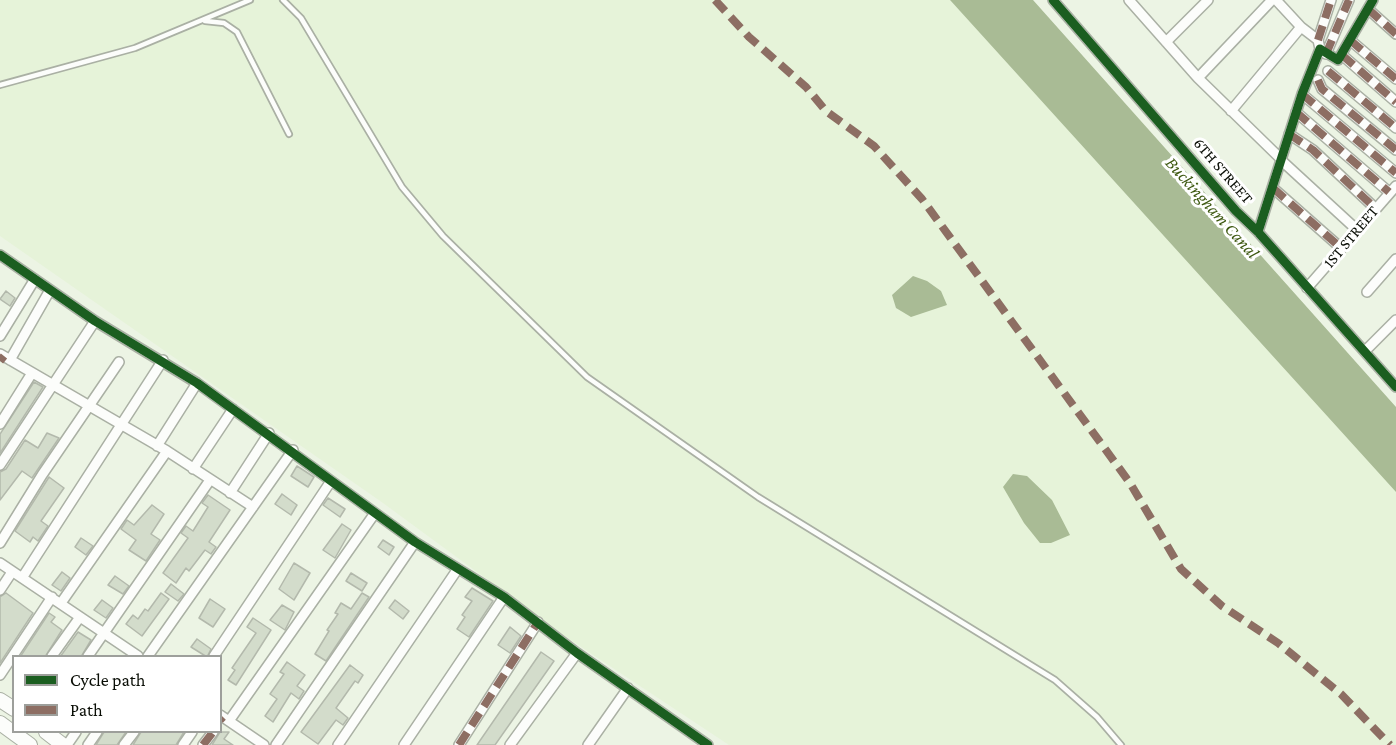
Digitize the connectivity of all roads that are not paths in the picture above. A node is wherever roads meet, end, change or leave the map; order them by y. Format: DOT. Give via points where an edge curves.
graph roads {
  1 [pos="250,0"];
  2 [pos="283,0"];
  3 [pos="1053,0"];
  4 [pos="1208,0"];
  5 [pos="1274,0"];
  6 [pos="1331,0"];
  7 [pos="1349,0"];
  8 [pos="1135,2"];
  9 [pos="1371,4"];
  10 [pos="203,20"];
  11 [pos="1301,27"];
  12 [pos="1396,34"];
  13 [pos="1350,40"];
  14 [pos="1166,42"];
  15 [pos="1321,48"];
  16 [pos="1340,58"];
  17 [pos="1329,71"];
  18 [pos="1309,76"];
  19 [pos="1198,78"];
  20 [pos="1396,79"];
  21 [pos="1318,80"];
  22 [pos="0,85"];
  23 [pos="1302,94"];
  24 [pos="1396,102"];
  25 [pos="1231,111"];
  26 [pos="1296,111"];
  27 [pos="1396,128"];
  28 [pos="289,134"];
  29 [pos="1289,134"];
  30 [pos="1396,150"];
  31 [pos="1282,160"];
  32 [pos="1396,173"];
  33 [pos="1273,188"];
  34 [pos="1393,189"];
  35 [pos="1375,208"];
  36 [pos="1356,229"];
  37 [pos="1258,232"];
  38 [pos="1341,248"];
  39 [pos="0,255"];
  40 [pos="1396,259"];
  41 [pos="35,279"];
  42 [pos="1307,288"];
  43 [pos="50,290"];
  44 [pos="1367,292"];
  45 [pos="1396,320"];
  46 [pos="95,321"];
  47 [pos="0,336"];
  48 [pos="1365,351"];
  49 [pos="3,358"];
  50 [pos="163,360"];
  51 [pos="119,362"];
  52 [pos="32,373"];
  53 [pos="197,383"];
  54 [pos="1395,383"];
  55 [pos="52,386"];
  56 [pos="90,408"];
  57 [pos="233,409"];
  58 [pos="0,424"];
  59 [pos="120,425"];
  60 [pos="268,433"];
  61 [pos="158,446"];
  62 [pos="293,450"];
  63 [pos="167,451"];
  64 [pos="0,465"];
  65 [pos="193,469"];
  66 [pos="210,480"];
  67 [pos="331,480"];
  68 [pos="230,493"];
  69 [pos="254,507"];
  70 [pos="375,513"];
  71 [pos="415,542"];
  72 [pos="0,543"];
  73 [pos="0,563"];
  74 [pos="457,570"];
  75 [pos="12,572"];
  76 [pos="22,578"];
  77 [pos="0,590"];
  78 [pos="52,597"];
  79 [pos="504,597"];
  80 [pos="61,603"];
  81 [pos="80,617"];
  82 [pos="538,622"];
  83 [pos="104,633"];
  84 [pos="577,653"];
  85 [pos="13,655"];
  86 [pos="53,655"];
  87 [pos="89,655"];
  88 [pos="132,655"];
  89 [pos="149,655"];
  90 [pos="215,655"];
  91 [pos="12,657"];
  92 [pos="0,675"];
  93 [pos="628,688"];
  94 [pos="223,718"];
  95 [pos="14,733"];
  96 [pos="47,733"];
  97 [pos="75,733"];
  98 [pos="133,733"];
  99 [pos="212,733"];
  100 [pos="250,741"];
  101 [pos="593,743"];
  102 [pos="30,745"];
  103 [pos="65,745"];
  104 [pos="124,745"];
  105 [pos="203,745"];
  106 [pos="264,745"];
  107 [pos="276,745"];
  108 [pos="338,745"];
  109 [pos="404,745"];
  110 [pos="459,745"];
  111 [pos="510,745"];
  112 [pos="708,745"];
  113 [pos="1121,745"];
  1 -- 10 [label="lane"];
  2 -- 113 [label="lane" via="301,18 402,187 443,236 587,377 758,496 1055,680 1097,717"];
  3 -- 37 [label="street, 6TH STREET"];
  4 -- 14 [label="street"];
  5 -- 11 [label="street"];
  5 -- 19 [label="street"];
  6 -- 15 [label="street"];
  7 -- 15 [label="street"];
  8 -- 14 [label="street"];
  9 -- 12 [label="street"];
  9 -- 13 [label="street"];
  10 -- 22 [label="lane" via="135,48"];
  10 -- 28 [label="lane" via="224,23 237,32"];
  11 -- 15 [label="street"];
  11 -- 25 [label="street"];
  13 -- 16 [label="street"];
  13 -- 20 [label="street"];
  14 -- 19 [label="street"];
  15 -- 16 [label="street"];
  15 -- 18 [label="street"];
  16 -- 17 [label="street"];
  16 -- 24 [label="street"];
  17 -- 21 [label="street"];
  17 -- 27 [label="street"];
  18 -- 21 [label="street"];
  18 -- 23 [label="street"];
  19 -- 25 [label="street"];
  21 -- 30 [label="street" via="1323,89"];
  23 -- 26 [label="street"];
  23 -- 32 [label="street"];
  25 -- 31 [label="street"];
  26 -- 29 [label="street"];
  26 -- 34 [label="street"];
  29 -- 31 [label="street"];
  29 -- 35 [label="street" via="1313,150"];
  31 -- 33 [label="street"];
  31 -- 36 [label="street"];
  33 -- 37 [label="street"];
  33 -- 38 [label="street"];
  34 -- 35 [label="street, 1ST STREET"];
  35 -- 36 [label="street, 1ST STREET"];
  36 -- 38 [label="street, 1ST STREET"];
  37 -- 42 [label="street, 6TH STREET"];
  38 -- 42 [label="street, 1ST STREET"];
  39 -- 41 [label="street"];
  40 -- 44 [label="street"];
  41 -- 43 [label="street"];
  41 -- 47 [label="street"];
  42 -- 48 [label="street, 6TH STREET"];
  43 -- 46 [label="street"];
  43 -- 49 [label="street"];
  45 -- 48 [label="street"];
  46 -- 50 [label="street"];
  46 -- 55 [label="street"];
  48 -- 54 [label="street, 6TH STREET"];
  49 -- 52 [label="street"];
  50 -- 53 [label="street"];
  50 -- 59 [label="street"];
  51 -- 56 [label="street"];
  52 -- 55 [label="street"];
  52 -- 58 [label="street"];
  53 -- 57 [label="street"];
  53 -- 61 [label="street"];
  55 -- 56 [label="street"];
  55 -- 64 [label="street"];
  56 -- 59 [label="street"];
  56 -- 72 [label="street"];
  57 -- 60 [label="street"];
  57 -- 65 [label="street"];
  59 -- 61 [label="street"];
  59 -- 76 [label="street"];
  60 -- 62 [label="street"];
  60 -- 68 [label="street"];
  61 -- 63 [label="street"];
  62 -- 67 [label="street"];
  62 -- 69 [label="street"];
  63 -- 65 [label="street"];
  63 -- 80 [label="street"];
  65 -- 66 [label="street"];
  66 -- 68 [label="street"];
  66 -- 83 [label="street"];
  67 -- 70 [label="street"];
  67 -- 90 [label="street"];
  68 -- 69 [label="street"];
  69 -- 89 [label="street"];
  70 -- 71 [label="street"];
  70 -- 94 [label="street"];
  71 -- 74 [label="street"];
  71 -- 107 [label="street"];
  73 -- 75 [label="street"];
  74 -- 79 [label="street"];
  74 -- 108 [label="street"];
  75 -- 76 [label="street"];
  75 -- 77 [label="street"];
  76 -- 78 [label="street"];
  78 -- 80 [label="street"];
  78 -- 85 [label="street"];
  79 -- 82 [label="street"];
  79 -- 109 [label="street"];
  80 -- 81 [label="street"];
  81 -- 83 [label="street"];
  81 -- 86 [label="street"];
  82 -- 84 [label="street"];
  82 -- 110 [label="street"];
  83 -- 87 [label="street"];
  83 -- 88 [label="street"];
  84 -- 93 [label="street"];
  84 -- 111 [label="street"];
  91 -- 92 [label="street"];
  93 -- 101 [label="street"];
  93 -- 112 [label="street"];
  94 -- 100 [label="street"];
  95 -- 102 [label="main road"];
  96 -- 103 [label="main road"];
  97 -- 103 [label="street"];
  98 -- 104 [label="street"];
  99 -- 105 [label="street"];
  100 -- 106 [label="street"];
}
